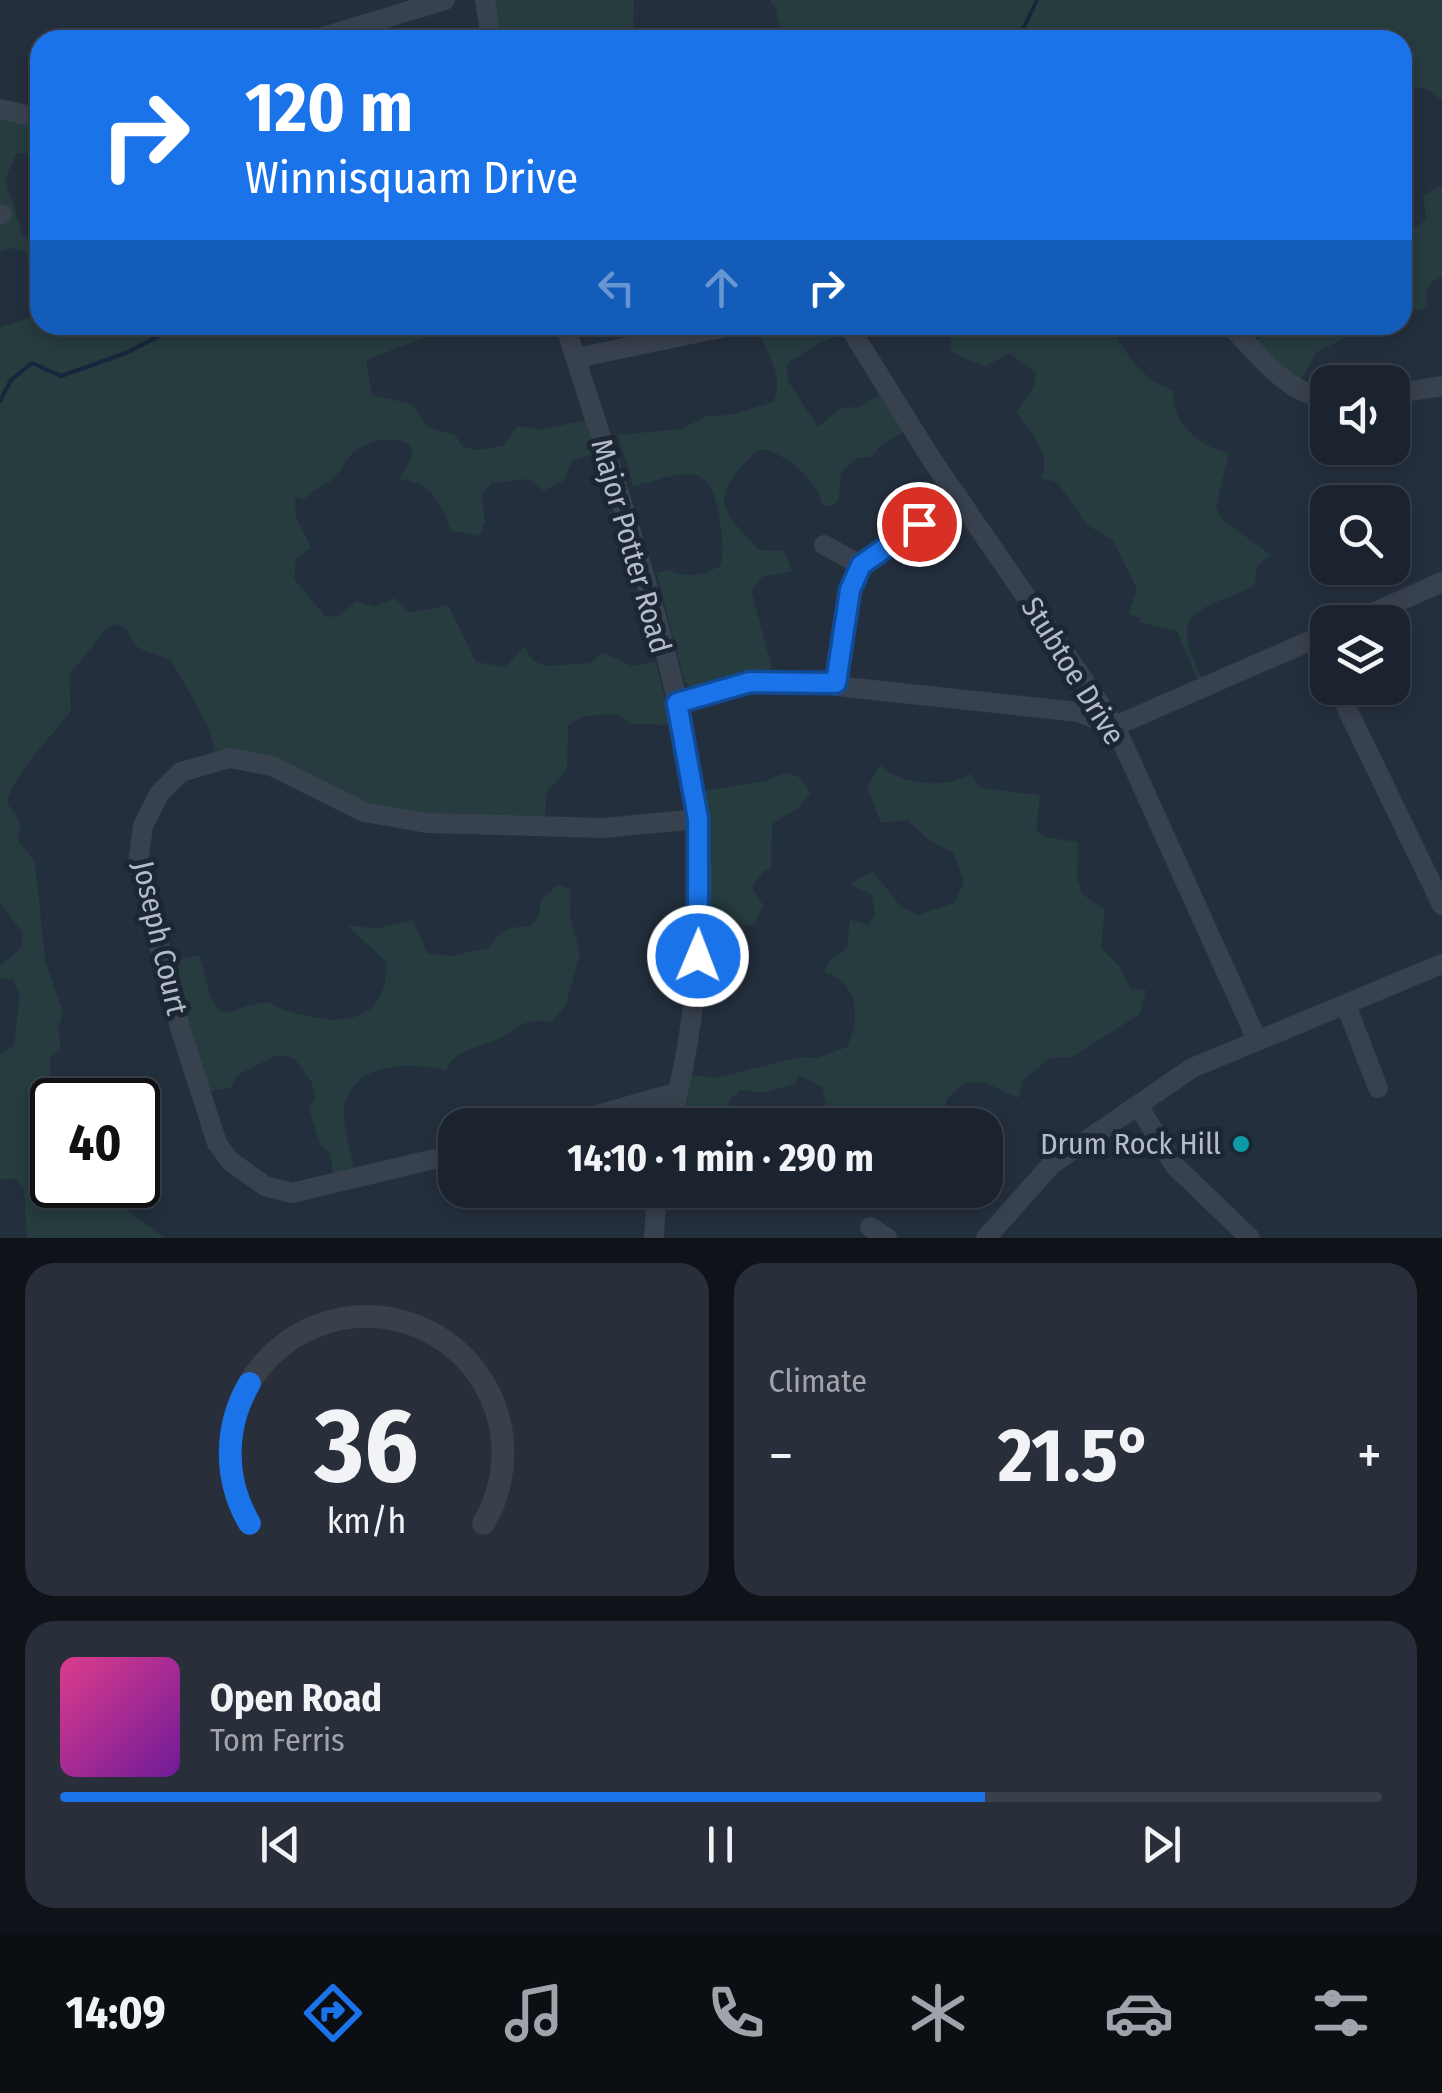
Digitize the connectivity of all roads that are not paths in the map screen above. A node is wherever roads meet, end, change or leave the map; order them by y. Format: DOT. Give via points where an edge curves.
graph roads {
  1 [pos="445,0"];
  2 [pos="485,0"];
  3 [pos="346,30"];
  4 [pos="490,30"];
  5 [pos="0,109"];
  6 [pos="30,116"];
  7 [pos="569,335"];
  8 [pos="687,335"];
  9 [pos="854,335"];
  10 [pos="1240,335"];
  11 [pos="576,358"];
  12 [pos="1442,386"];
  13 [pos="1410,391"];
  14 [pos="1310,393"];
  15 [pos="958,496"];
  16 [pos="824,545"];
  17 [pos="861,565"];
  18 [pos="1442,582"];
  19 [pos="1390,605"];
  20 [pos="1310,641"];
  21 [pos="836,683"];
  22 [pos="677,703"];
  23 [pos="1344,705"];
  24 [pos="1115,726"];
  25 [pos="698,819"];
  26 [pos="1442,904"];
  27 [pos="1442,964"];
  28 [pos="1346,1006"];
  29 [pos="1258,1040"];
  30 [pos="1378,1088"];
  31 [pos="678,1092"];
  32 [pos="1138,1105"];
  33 [pos="621,1108"];
  34 [pos="674,1108"];
  35 [pos="438,1158"];
  36 [pos="656,1208"];
  37 [pos="654,1238"];
  38 [pos="986,1238"];
  39 [pos="1250,1238"];
  1 -- 3 [label="street"];
  2 -- 4 [label="street"];
  5 -- 6 [label="street"];
  7 -- 11 [label="street, Major Potter Road"];
  8 -- 11 [label="street"];
  9 -- 15 [label="street, Stubtoe Drive"];
  10 -- 14 [label="street" via="1277,374"];
  11 -- 22 [label="street, Major Potter Road"];
  12 -- 13 [label="street"];
  15 -- 17 [label="street"];
  15 -- 24 [label="street, Stubtoe Drive"];
  16 -- 17 [label="street"];
  17 -- 21 [label="street" via="850,590"];
  18 -- 19 [label="street"];
  20 -- 24 [label="street"];
  21 -- 22 [label="street" via="750,682"];
  21 -- 24 [label="street" via="1078,712"];
  22 -- 25 [label="street, Major Potter Road"];
  23 -- 26 [label="street"];
  24 -- 29 [label="street, Stubtoe Drive"];
  25 -- 31 [label="street, Major Potter Road" via="698,950"];
  25 -- 35 [label="street, Joseph Court" via="603,828 426,822 364,812 272,766 230,758 181,772 160,794 143,826 138,862 181,1030 217,1143 230,1161 265,1186 292,1193"];
  27 -- 28 [label="street"];
  28 -- 29 [label="street"];
  28 -- 30 [label="street"];
  29 -- 32 [label="street" via="1192,1068"];
  31 -- 33 [label="street"];
  31 -- 34 [label="street, Major Potter Road"];
  32 -- 38 [label="street" via="1052,1164"];
  32 -- 39 [label="street" via="1175,1166"];
  36 -- 37 [label="street"];
}
